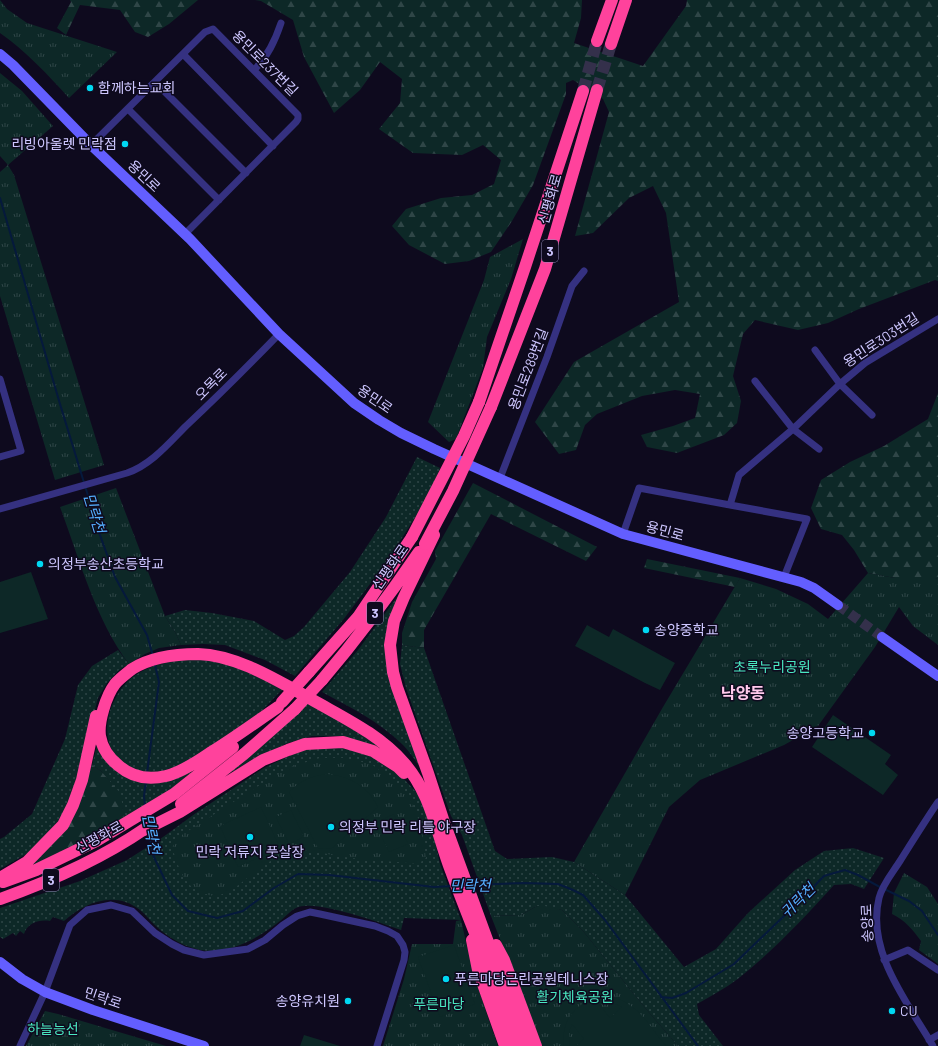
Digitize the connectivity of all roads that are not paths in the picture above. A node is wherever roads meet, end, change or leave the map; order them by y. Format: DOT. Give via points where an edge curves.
graph roads {
  1 [pos="612,0"];
  2 [pos="626,0"];
  3 [pos="281,22"];
  4 [pos="597,42"];
  5 [pos="611,44"];
  6 [pos="0,54"];
  7 [pos="183,54"];
  8 [pos="254,70"];
  9 [pos="155,82"];
  10 [pos="597,90"];
  11 [pos="583,91"];
  12 [pos="128,109"];
  13 [pos="91,145"];
  14 [pos="273,146"];
  15 [pos="246,173"];
  16 [pos="220,200"];
  17 [pos="184,235"];
  18 [pos="584,271"];
  19 [pos="938,319"];
  20 [pos="280,334"];
  21 [pos="815,350"];
  22 [pos="0,379"];
  23 [pos="755,381"];
  24 [pos="840,384"];
  25 [pos="8,410"];
  26 [pos="0,412"];
  27 [pos="872,415"];
  28 [pos="793,429"];
  29 [pos="819,449"];
  30 [pos="0,457"];
  31 [pos="500,478"];
  32 [pos="730,505"];
  33 [pos="0,509"];
  34 [pos="623,534"];
  35 [pos="427,545"];
  36 [pos="784,577"];
  37 [pos="838,605"];
  38 [pos="882,637"];
  39 [pos="132,667"];
  40 [pos="938,676"];
  41 [pos="280,704"];
  42 [pos="938,802"];
  43 [pos="179,809"];
  44 [pos="440,822"];
  45 [pos="0,878"];
  46 [pos="0,883"];
  47 [pos="0,899"];
  48 [pos="470,908"];
  49 [pos="884,960"];
  50 [pos="0,962"];
  51 [pos="938,970"];
  52 [pos="45,992"];
  53 [pos="938,1035"];
  54 [pos="931,1043"];
  55 [pos="20,1046"];
  56 [pos="204,1046"];
  57 [pos="377,1046"];
  58 [pos="505,1046"];
  59 [pos="516,1046"];
  60 [pos="526,1046"];
  61 [pos="536,1046"];
  1 -- 4 [label="highway"];
  2 -- 5 [label="highway"];
  3 -- 8 [label="street" via="271,49"];
  6 -- 13 [label="street, 용민로"];
  7 -- 8 [label="street, 용민로237번길" via="206,32 213,30"];
  7 -- 9 [label="street, 용민로237번길"];
  7 -- 14 [label="street"];
  8 -- 14 [label="street, 용민로237번길" via="298,115 296,122"];
  9 -- 12 [label="street, 용민로237번길"];
  9 -- 15 [label="street"];
  10 -- 35 [label="highway, 신평화로 / 3, bridge" via="545,269 491,407"];
  11 -- 41 [label="highway, 신평화로 / 3, bridge" via="479,402 464,436 412,537 358,617"];
  12 -- 13 [label="street, 용민로237번길"];
  12 -- 16 [label="street"];
  13 -- 17 [label="street, 용민로"];
  14 -- 15 [label="street, 용민로237번길"];
  15 -- 16 [label="street, 용민로237번길"];
  16 -- 17 [label="street, 용민로237번길"];
  17 -- 20 [label="street, 용민로"];
  18 -- 31 [label="street, 용민로289번길" via="572,286"];
  19 -- 24 [label="street, 용민로303번길" via="865,363"];
  20 -- 31 [label="street, 용민로" via="354,403 379,420 400,433"];
  20 -- 33 [label="street, 오목로" via="142,467"];
  21 -- 24 [label="street, 용민로303번길"];
  22 -- 25 [label="street"];
  23 -- 28 [label="street"];
  24 -- 27 [label="street, 용민로303번길"];
  24 -- 28 [label="street, 용민로303번길"];
  25 -- 26 [label="street"];
  25 -- 30 [label="street" via="21,451"];
  28 -- 29 [label="street"];
  28 -- 32 [label="street, 용민로303번길" via="739,475"];
  31 -- 34 [label="street, 용민로"];
  32 -- 34 [label="street" via="639,488"];
  32 -- 36 [label="street" via="807,519"];
  34 -- 36 [label="street, 용민로"];
  35 -- 43 [label="highway, 신평화로 / 3, bridge" via="322,680 295,709"];
  35 -- 44 [label="highway" via="398,608 392,633 391,659 397,687 428,773"];
  36 -- 37 [label="street, 용민로" via="814,588"];
  38 -- 40 [label="street"];
  39 -- 41 [label="highway" via="115,684 101,718 100,729 104,747 112,760 127,773 148,778 168,776 184,770"];
  39 -- 44 [label="highway" via="147,656 200,648 224,651 252,660 287,677 360,718 385,734 406,753 424,782"];
  39 -- 45 [label="highway" via="120,671 102,697 82,780 63,824 27,862"];
  41 -- 46 [label="highway, 신평화로 / 3" via="241,741 174,794 96,841 36,870"];
  42 -- 49 [label="street, 송양로" via="881,892 877,911 878,935"];
  43 -- 44 [label="highway" via="252,767 288,750 306,744 343,742 373,751 398,767"];
  43 -- 47 [label="highway, 신평화로 / 3" via="100,856 42,884"];
  44 -- 48 [label="highway"];
  48 -- 58 [label="highway" via="478,970"];
  48 -- 59 [label="highway"];
  48 -- 60 [label="highway"];
  48 -- 61 [label="highway" via="504,960"];
  49 -- 51 [label="street" via="908,950"];
  49 -- 54 [label="street, 송양로"];
  50 -- 52 [label="street, 민락로"];
  52 -- 55 [label="street"];
  52 -- 56 [label="street, 민락로"];
  52 -- 57 [label="street" via="70,925 87,910 111,905 132,911 155,933 172,944 204,955 248,949 265,940 297,916 310,912 374,926 397,936 403,945 404,960"];
  53 -- 54 [label="street"];
}
